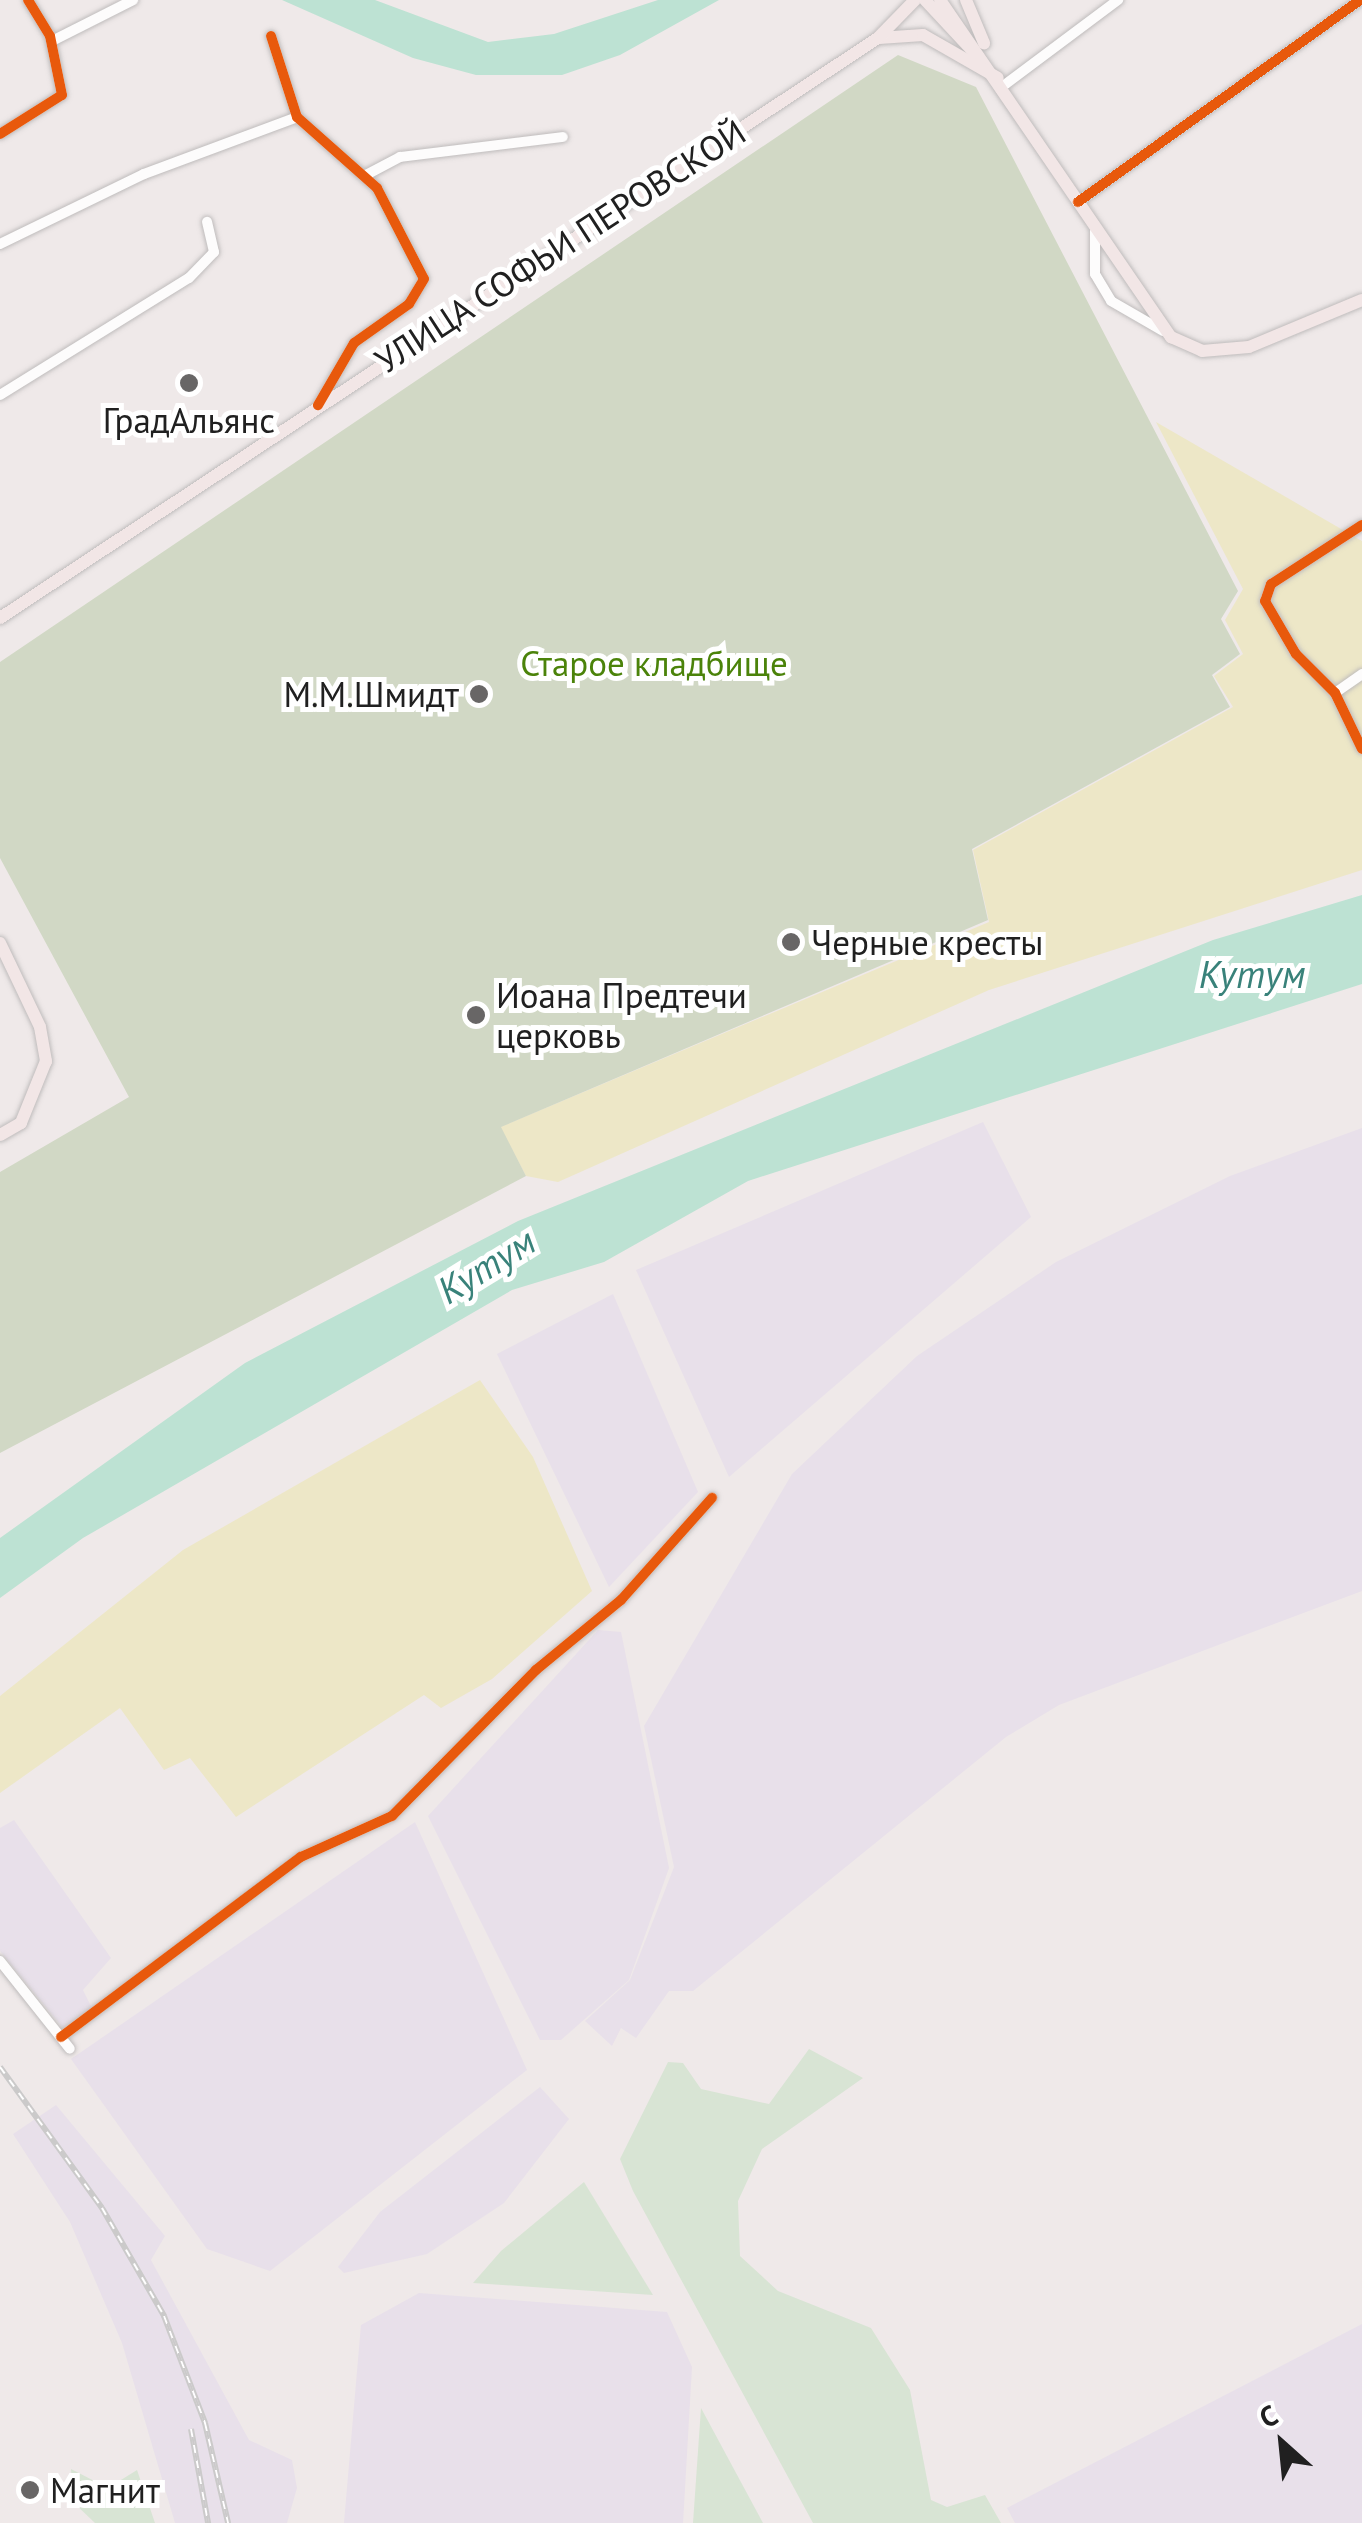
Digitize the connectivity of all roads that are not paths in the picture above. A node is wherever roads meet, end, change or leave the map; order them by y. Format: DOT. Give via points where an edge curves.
graph roads {
  1 [pos="28,0"];
  2 [pos="132,0"];
  3 [pos="915,0"];
  4 [pos="925,0"];
  5 [pos="940,0"];
  6 [pos="966,0"];
  7 [pos="1118,0"];
  8 [pos="1360,0"];
  9 [pos="271,36"];
  10 [pos="878,38"];
  11 [pos="52,40"];
  12 [pos="1001,82"];
  13 [pos="297,116"];
  14 [pos="0,134"];
  15 [pos="563,136"];
  16 [pos="364,176"];
  17 [pos="1078,202"];
  18 [pos="207,222"];
  19 [pos="1095,230"];
  20 [pos="0,244"];
  21 [pos="1362,300"];
  22 [pos="1164,331"];
  23 [pos="0,394"];
  24 [pos="318,405"];
  25 [pos="1362,525"];
  26 [pos="0,618"];
  27 [pos="1362,674"];
  28 [pos="1334,693"];
  29 [pos="1362,749"];
  30 [pos="0,943"];
  31 [pos="0,1135"];
  32 [pos="712,1498"];
  33 [pos="0,1961"];
  34 [pos="61,2036"];
  35 [pos="70,2050"];
  1 -- 11 [label="street"];
  2 -- 11 [label="street"];
  3 -- 10 [label="main road, УЛИЦА СОФЬИ ПЕРОВСКОЙ"];
  4 -- 12 [label="main road"];
  5 -- 12 [label="main road"];
  6 -- 12 [label="main road"];
  7 -- 12 [label="street"];
  8 -- 17 [label="street"];
  9 -- 13 [label="street"];
  10 -- 12 [label="main road" via="923,35"];
  10 -- 24 [label="main road, УЛИЦА СОФЬИ ПЕРОВСКОЙ"];
  11 -- 14 [label="street" via="62,95"];
  12 -- 17 [label="main road"];
  13 -- 16 [label="street" via="313,121 354,176"];
  13 -- 20 [label="street" via="144,174"];
  15 -- 16 [label="street" via="400,157"];
  16 -- 24 [label="street" via="424,279 410,304 354,343"];
  17 -- 19 [label="main road"];
  18 -- 23 [label="street" via="214,252 189,278"];
  19 -- 22 [label="main road"];
  19 -- 22 [label="street" via="1095,274 1112,301"];
  21 -- 22 [label="main road" via="1249,347 1202,350"];
  24 -- 26 [label="main road, УЛИЦА СОФЬИ ПЕРОВСКОЙ"];
  25 -- 28 [label="street" via="1270,584 1265,601 1296,654"];
  27 -- 28 [label="street"];
  28 -- 29 [label="street"];
  30 -- 31 [label="main road" via="46,1061 21,1123"];
  32 -- 34 [label="street" via="621,1600 536,1670 392,1816 302,1857"];
  33 -- 34 [label="street"];
  34 -- 35 [label="street"];
}
